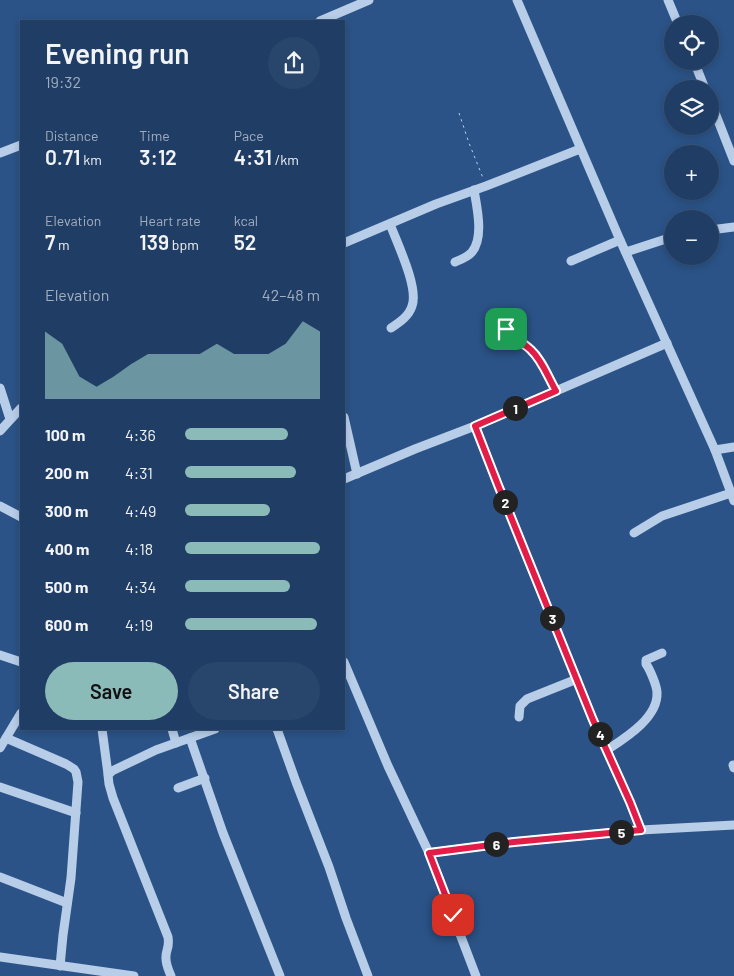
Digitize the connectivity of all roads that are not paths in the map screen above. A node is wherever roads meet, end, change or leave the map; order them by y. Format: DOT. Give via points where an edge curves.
graph roads {
  1 [pos="369,0"];
  2 [pos="517,0"];
  3 [pos="668,0"];
  4 [pos="674,15"];
  5 [pos="322,20"];
  6 [pos="719,122"];
  7 [pos="20,146"];
  8 [pos="580,149"];
  9 [pos="0,154"];
  10 [pos="733,155"];
  11 [pos="474,190"];
  12 [pos="390,224"];
  13 [pos="734,227"];
  14 [pos="719,229"];
  15 [pos="620,240"];
  16 [pos="664,240"];
  17 [pos="345,243"];
  18 [pos="626,252"];
  19 [pos="571,261"];
  20 [pos="455,262"];
  21 [pos="391,328"];
  22 [pos="667,343"];
  23 [pos="0,388"];
  24 [pos="20,409"];
  25 [pos="10,419"];
  26 [pos="345,421"];
  27 [pos="475,426"];
  28 [pos="0,431"];
  29 [pos="734,447"];
  30 [pos="715,450"];
  31 [pos="357,474"];
  32 [pos="345,480"];
  33 [pos="732,497"];
  34 [pos="0,506"];
  35 [pos="20,516"];
  36 [pos="634,533"];
  37 [pos="662,653"];
  38 [pos="0,655"];
  39 [pos="20,662"];
  40 [pos="346,677"];
  41 [pos="577,679"];
  42 [pos="20,715"];
  43 [pos="519,717"];
  44 [pos="102,730"];
  45 [pos="172,730"];
  46 [pos="211,730"];
  47 [pos="277,730"];
  48 [pos="6,738"];
  49 [pos="190,738"];
  50 [pos="176,743"];
  51 [pos="0,748"];
  52 [pos="607,750"];
  53 [pos="108,774"];
  54 [pos="204,778"];
  55 [pos="0,787"];
  56 [pos="178,788"];
  57 [pos="76,814"];
  58 [pos="734,825"];
  59 [pos="641,830"];
  60 [pos="429,853"];
  61 [pos="0,877"];
  62 [pos="67,904"];
  63 [pos="0,957"];
  64 [pos="60,966"];
  65 [pos="134,976"];
  66 [pos="171,976"];
  67 [pos="280,976"];
  68 [pos="368,976"];
  69 [pos="476,976"];
  1 -- 5 [label="street"];
  2 -- 8 [label="street"];
  3 -- 4 [label="street"];
  6 -- 10 [label="street"];
  7 -- 9 [label="street"];
  8 -- 11 [label="street"];
  8 -- 15 [label="street"];
  11 -- 12 [label="street"];
  11 -- 20 [label="street" via="479,217 477,242 472,252"];
  12 -- 17 [label="street"];
  12 -- 21 [label="street" via="414,296 409,312"];
  13 -- 14 [label="street"];
  15 -- 18 [label="street"];
  15 -- 19 [label="street"];
  16 -- 18 [label="street"];
  18 -- 22 [label="street"];
  22 -- 27 [label="street"];
  22 -- 30 [label="street"];
  23 -- 25 [label="street"];
  24 -- 25 [label="street"];
  25 -- 28 [label="street"];
  26 -- 31 [label="street"];
  27 -- 31 [label="street"];
  27 -- 41 [label="street"];
  29 -- 30 [label="street"];
  30 -- 33 [label="street"];
  31 -- 32 [label="street"];
  33 -- 36 [label="street" via="662,516"];
  34 -- 35 [label="street"];
  37 -- 52 [label="street" via="646,660 657,688 653,711 642,724"];
  38 -- 39 [label="street"];
  40 -- 60 [label="street"];
  41 -- 43 [label="street" via="527,699 520,706"];
  41 -- 52 [label="street"];
  42 -- 48 [label="street"];
  44 -- 53 [label="street"];
  45 -- 50 [label="street"];
  46 -- 49 [label="street"];
  47 -- 68 [label="street"];
  48 -- 51 [label="street"];
  48 -- 57 [label="street" via="74,769 78,782"];
  49 -- 50 [label="street"];
  49 -- 54 [label="street"];
  50 -- 53 [label="street"];
  52 -- 59 [label="street"];
  53 -- 66 [label="street" via="113,798 168,937 166,961"];
  54 -- 56 [label="street"];
  54 -- 67 [label="street"];
  55 -- 57 [label="street"];
  57 -- 62 [label="street"];
  58 -- 59 [label="street"];
  59 -- 60 [label="street"];
  60 -- 69 [label="street"];
  61 -- 62 [label="street"];
  62 -- 64 [label="street"];
  63 -- 64 [label="street"];
  64 -- 65 [label="street"];
}
